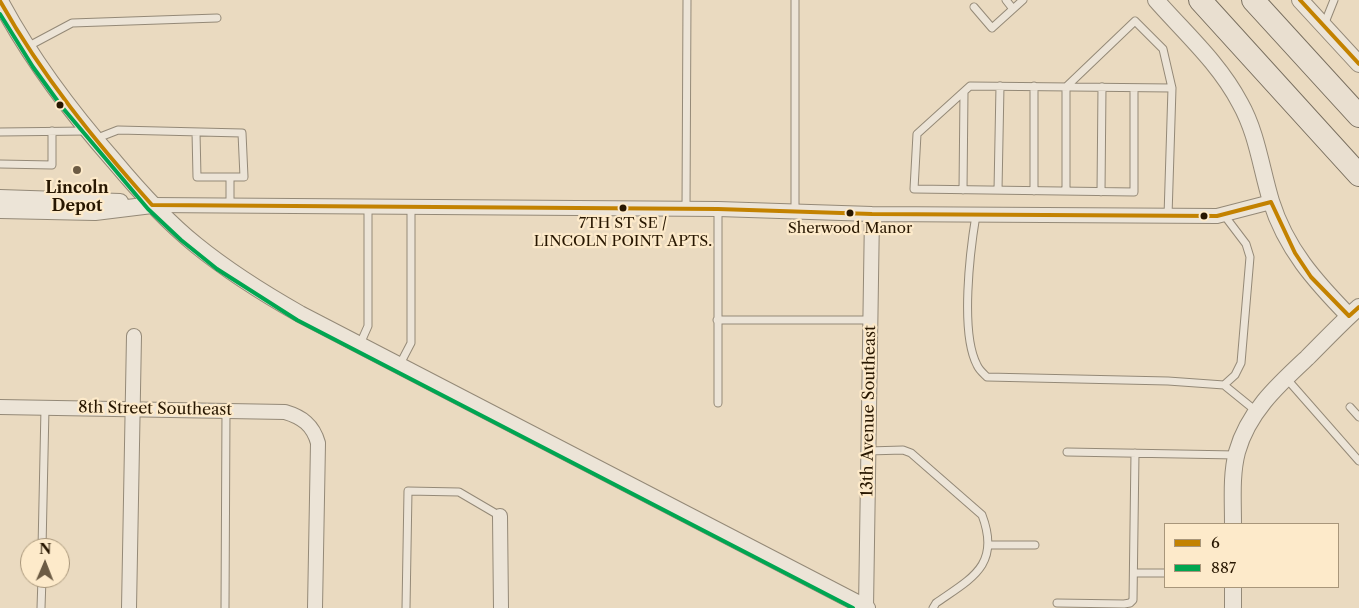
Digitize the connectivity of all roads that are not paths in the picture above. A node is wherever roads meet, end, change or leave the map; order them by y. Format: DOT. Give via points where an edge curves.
graph roads {
  1 [pos="687,0"];
  2 [pos="795,0"];
  3 [pos="1006,0"];
  4 [pos="1022,0"];
  5 [pos="1156,0"];
  6 [pos="1200,0"];
  7 [pos="1253,0"];
  8 [pos="1300,0"];
  9 [pos="1342,0"];
  10 [pos="0,1"];
  11 [pos="1333,3"];
  12 [pos="974,7"];
  13 [pos="1013,9"];
  14 [pos="217,18"];
  15 [pos="1324,26"];
  16 [pos="26,47"];
  17 [pos="1359,64"];
  18 [pos="1000,86"];
  19 [pos="1034,86"];
  20 [pos="1066,87"];
  21 [pos="1102,87"];
  22 [pos="1134,88"];
  23 [pos="1172,88"];
  24 [pos="964,92"];
  25 [pos="1359,116"];
  26 [pos="0,132"];
  27 [pos="52,132"];
  28 [pos="196,132"];
  29 [pos="91,135"];
  30 [pos="0,164"];
  31 [pos="1359,175"];
  32 [pos="230,177"];
  33 [pos="963,190"];
  34 [pos="998,190"];
  35 [pos="1034,191"];
  36 [pos="1066,191"];
  37 [pos="1101,192"];
  38 [pos="0,198"];
  39 [pos="1271,202"];
  40 [pos="152,205"];
  41 [pos="230,205"];
  42 [pos="368,206"];
  43 [pos="412,207"];
  44 [pos="686,208"];
  45 [pos="718,209"];
  46 [pos="0,210"];
  47 [pos="795,210"];
  48 [pos="872,214"];
  49 [pos="976,214"];
  50 [pos="1224,215"];
  51 [pos="1168,216"];
  52 [pos="1354,312"];
  53 [pos="718,320"];
  54 [pos="870,320"];
  55 [pos="134,336"];
  56 [pos="360,345"];
  57 [pos="399,366"];
  58 [pos="1286,378"];
  59 [pos="1224,385"];
  60 [pos="718,403"];
  61 [pos="0,407"];
  62 [pos="45,408"];
  63 [pos="133,408"];
  64 [pos="1359,409"];
  65 [pos="226,410"];
  66 [pos="1256,411"];
  67 [pos="1359,417"];
  68 [pos="868,451"];
  69 [pos="1067,452"];
  70 [pos="1135,453"];
  71 [pos="1236,455"];
  72 [pos="1359,461"];
  73 [pos="500,516"];
  74 [pos="1233,523"];
  75 [pos="42,538"];
  76 [pos="988,545"];
  77 [pos="1035,545"];
  78 [pos="1134,573"];
  79 [pos="1164,574"];
  80 [pos="42,588"];
  81 [pos="1233,588"];
  82 [pos="1057,603"];
  83 [pos="41,608"];
  84 [pos="129,608"];
  85 [pos="225,608"];
  86 [pos="315,608"];
  87 [pos="406,608"];
  88 [pos="501,608"];
  89 [pos="866,608"];
  90 [pos="933,608"];
  91 [pos="1233,608"];
  1 -- 44 [label="lane"];
  2 -- 47 [label="lane"];
  3 -- 13 [label="lane"];
  4 -- 13 [label="lane"];
  5 -- 39 [label="street" via="1221,72 1241,104 1257,147"];
  6 -- 31 [label="highway"];
  7 -- 25 [label="highway"];
  8 -- 15 [label="street"];
  9 -- 11 [label="lane"];
  10 -- 16 [label="street"];
  11 -- 15 [label="lane"];
  12 -- 13 [label="lane" via="992,28"];
  14 -- 16 [label="lane" via="72,23"];
  15 -- 17 [label="street"];
  16 -- 29 [label="street"];
  18 -- 19 [label="lane"];
  18 -- 24 [label="lane" via="970,86"];
  18 -- 34 [label="lane"];
  19 -- 20 [label="lane"];
  19 -- 35 [label="lane"];
  20 -- 21 [label="lane"];
  20 -- 23 [label="lane" via="1135,21 1163,49"];
  20 -- 36 [label="lane"];
  21 -- 22 [label="lane"];
  21 -- 37 [label="lane"];
  22 -- 23 [label="lane"];
  22 -- 37 [label="lane" via="1134,192"];
  23 -- 51 [label="lane"];
  24 -- 33 [label="lane"];
  24 -- 33 [label="lane" via="917,134 914,189"];
  26 -- 27 [label="lane"];
  27 -- 29 [label="lane"];
  27 -- 30 [label="lane" via="52,165"];
  28 -- 29 [label="lane" via="118,130"];
  28 -- 32 [label="lane" via="197,177"];
  28 -- 32 [label="lane" via="242,132 244,177"];
  29 -- 40 [label="street"];
  32 -- 41 [label="lane"];
  33 -- 34 [label="lane"];
  34 -- 35 [label="lane"];
  35 -- 36 [label="lane"];
  36 -- 37 [label="lane"];
  38 -- 40 [label="street" via="93,199"];
  39 -- 50 [label="street"];
  39 -- 52 [label="street" via="1295,253 1311,277"];
  40 -- 41 [label="street"];
  40 -- 46 [label="street" via="95,212"];
  40 -- 56 [label="street" via="194,244 256,289"];
  41 -- 42 [label="street"];
  42 -- 43 [label="street"];
  42 -- 56 [label="lane" via="368,326"];
  43 -- 44 [label="street"];
  43 -- 57 [label="lane" via="411,343"];
  44 -- 45 [label="street"];
  45 -- 47 [label="street"];
  45 -- 53 [label="lane"];
  47 -- 48 [label="street"];
  48 -- 49 [label="street"];
  48 -- 54 [label="street, 13th Avenue Southeast"];
  49 -- 51 [label="street"];
  49 -- 59 [label="lane" via="968,331 977,365 987,377"];
  50 -- 51 [label="street"];
  50 -- 59 [label="lane" via="1246,244 1250,257 1241,363 1235,375"];
  52 -- 58 [label="street"];
  53 -- 54 [label="lane"];
  53 -- 60 [label="lane"];
  54 -- 68 [label="street, 13th Avenue Southeast"];
  55 -- 63 [label="street"];
  56 -- 57 [label="street"];
  57 -- 89 [label="street"];
  58 -- 66 [label="street"];
  58 -- 72 [label="lane"];
  59 -- 66 [label="lane"];
  61 -- 62 [label="street, 8th Street Southeast"];
  62 -- 63 [label="street, 8th Street Southeast"];
  62 -- 75 [label="lane"];
  63 -- 65 [label="street, 8th Street Southeast"];
  63 -- 84 [label="street"];
  64 -- 67 [label="lane" via="1350,407"];
  65 -- 85 [label="lane"];
  65 -- 86 [label="street, 8th Street Southeast" via="298,415 314,431 318,443"];
  66 -- 71 [label="street"];
  68 -- 76 [label="lane" via="903,450 911,453 982,515"];
  68 -- 89 [label="street, 13th Avenue Southeast"];
  69 -- 70 [label="lane"];
  70 -- 71 [label="lane"];
  70 -- 78 [label="lane"];
  71 -- 74 [label="street"];
  73 -- 87 [label="lane" via="459,492 408,491"];
  73 -- 88 [label="street"];
  76 -- 77 [label="lane"];
  76 -- 90 [label="lane" via="982,568 972,579 936,602"];
  78 -- 79 [label="lane"];
  78 -- 82 [label="lane" via="1133,600 1130,603"];
  80 -- 83 [label="lane"];
  81 -- 91 [label="street"];
}
